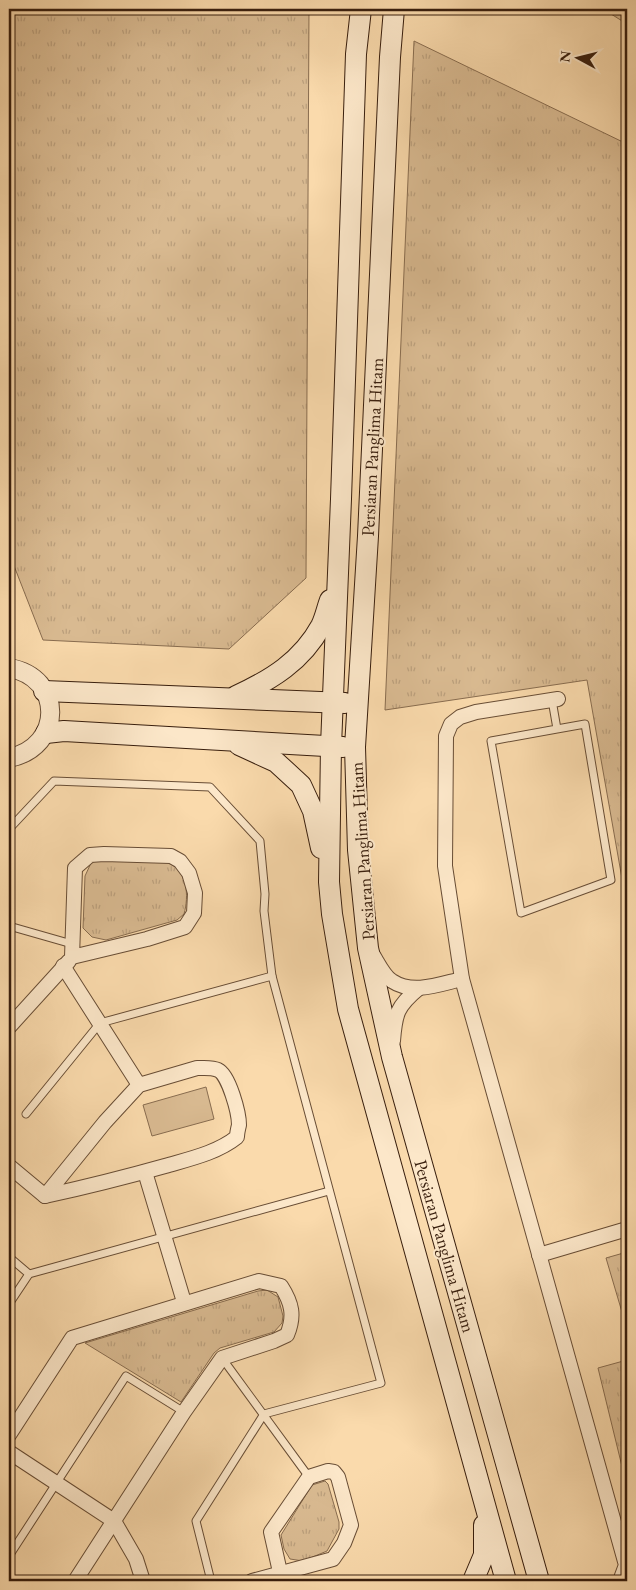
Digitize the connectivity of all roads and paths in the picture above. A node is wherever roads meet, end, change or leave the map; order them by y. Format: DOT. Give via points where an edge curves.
graph roads {
  1 [pos="360,9"];
  2 [pos="394,9"];
  3 [pos="337,578"];
  4 [pos="9,668"];
  5 [pos="44,691"];
  6 [pos="231,698"];
  7 [pos="555,699"];
  8 [pos="333,703"];
  9 [pos="357,704"];
  10 [pos="556,729"];
  11 [pos="46,733"];
  12 [pos="228,740"];
  13 [pos="331,746"];
  14 [pos="355,747"];
  15 [pos="9,758"];
  16 [pos="9,829"];
  17 [pos="329,882"];
  18 [pos="9,926"];
  19 [pos="368,948"];
  20 [pos="69,956"];
  21 [pos="272,976"];
  22 [pos="462,979"];
  23 [pos="419,988"];
  24 [pos="100,1023"];
  25 [pos="9,1027"];
  26 [pos="392,1057"];
  27 [pos="139,1085"];
  28 [pos="26,1114"];
  29 [pos="80,1154"];
  30 [pos="9,1166"];
  31 [pos="146,1172"];
  32 [pos="95,1185"];
  33 [pos="329,1191"];
  34 [pos="45,1196"];
  35 [pos="627,1229"];
  36 [pos="165,1237"];
  37 [pos="539,1255"];
  38 [pos="9,1257"];
  39 [pos="29,1274"];
  40 [pos="184,1302"];
  41 [pos="9,1304"];
  42 [pos="222,1358"];
  43 [pos="184,1412"];
  44 [pos="264,1414"];
  45 [pos="9,1435"];
  46 [pos="9,1452"];
  47 [pos="309,1477"];
  48 [pos="57,1482"];
  49 [pos="484,1501"];
  50 [pos="114,1521"];
  51 [pos="9,1556"];
  52 [pos="280,1572"];
  53 [pos="75,1581"];
  54 [pos="143,1581"];
  55 [pos="211,1581"];
  56 [pos="252,1581"];
  57 [pos="473,1581"];
  58 [pos="506,1581"];
  59 [pos="539,1581"];
  60 [pos="620,1581"];
  1 -- 3 [label="main road, Persiaran Panglima Hitam"];
  2 -- 9 [label="main road, Persiaran Panglima Hitam"];
  3 -- 6 [label="main road" via="321,625 303,653 265,682"];
  3 -- 8 [label="main road, Persiaran Panglima Hitam"];
  4 -- 5 [label="street" via="24,672"];
  5 -- 6 [label="main road"];
  5 -- 11 [label="street" via="50,704"];
  6 -- 8 [label="main road"];
  7 -- 10 [label="lane"];
  7 -- 22 [label="street" via="460,717 446,736 444,866"];
  8 -- 9 [label="main road"];
  8 -- 13 [label="main road, Persiaran Panglima Hitam"];
  9 -- 14 [label="main road, Persiaran Panglima Hitam"];
  10 -- 10 [label="lane" via="585,724 611,880 521,913 491,741"];
  11 -- 12 [label="main road" via="64,731"];
  11 -- 15 [label="street" via="37,746"];
  12 -- 13 [label="main road"];
  12 -- 17 [label="main road" via="276,762 301,785 314,811"];
  13 -- 14 [label="main road"];
  13 -- 17 [label="main road, Persiaran Panglima Hitam"];
  14 -- 19 [label="main road, Persiaran Panglima Hitam" via="358,850"];
  16 -- 21 [label="lane" via="54,781 210,788 260,841"];
  17 -- 49 [label="main road, Persiaran Panglima Hitam" via="348,1009"];
  18 -- 20 [label="lane"];
  19 -- 23 [label="street" via="390,980"];
  19 -- 26 [label="main road, Persiaran Panglima Hitam"];
  20 -- 20 [label="street" via="75,868 90,855 171,856 180,860 189,873 194,893 194,913 185,928"];
  20 -- 24 [label="street"];
  20 -- 25 [label="street"];
  21 -- 24 [label="lane"];
  21 -- 33 [label="lane"];
  22 -- 23 [label="street"];
  22 -- 37 [label="street"];
  23 -- 26 [label="street" via="399,1008"];
  24 -- 27 [label="street"];
  24 -- 28 [label="lane"];
  26 -- 59 [label="main road, Persiaran Panglima Hitam"];
  27 -- 29 [label="street"];
  27 -- 31 [label="street" via="197,1068 218,1070 228,1082 239,1124 237,1137 226,1146"];
  29 -- 32 [label="street" via="78,1178 84,1184"];
  29 -- 34 [label="street"];
  30 -- 34 [label="street"];
  31 -- 32 [label="street"];
  31 -- 36 [label="street"];
  32 -- 34 [label="street"];
  33 -- 36 [label="lane"];
  33 -- 44 [label="lane" via="381,1383"];
  35 -- 37 [label="street"];
  36 -- 39 [label="lane"];
  36 -- 40 [label="street"];
  37 -- 60 [label="street" via="626,1565"];
  38 -- 39 [label="lane"];
  39 -- 41 [label="lane"];
  40 -- 42 [label="street" via="259,1281 281,1286 290,1303 292,1323 288,1335"];
  40 -- 45 [label="street" via="72,1338"];
  42 -- 43 [label="street"];
  42 -- 44 [label="lane"];
  43 -- 48 [label="lane" via="126,1376"];
  43 -- 50 [label="street"];
  44 -- 47 [label="lane"];
  44 -- 55 [label="lane" via="196,1521"];
  46 -- 48 [label="street"];
  47 -- 52 [label="street" via="271,1532"];
  47 -- 52 [label="street" via="334,1472 351,1525 334,1558"];
  48 -- 50 [label="street"];
  48 -- 51 [label="lane"];
  49 -- 57 [label="main road" via="484,1555"];
  49 -- 58 [label="main road, Persiaran Panglima Hitam"];
  50 -- 53 [label="street"];
  50 -- 54 [label="street" via="136,1559"];
  52 -- 56 [label="street"];
}
